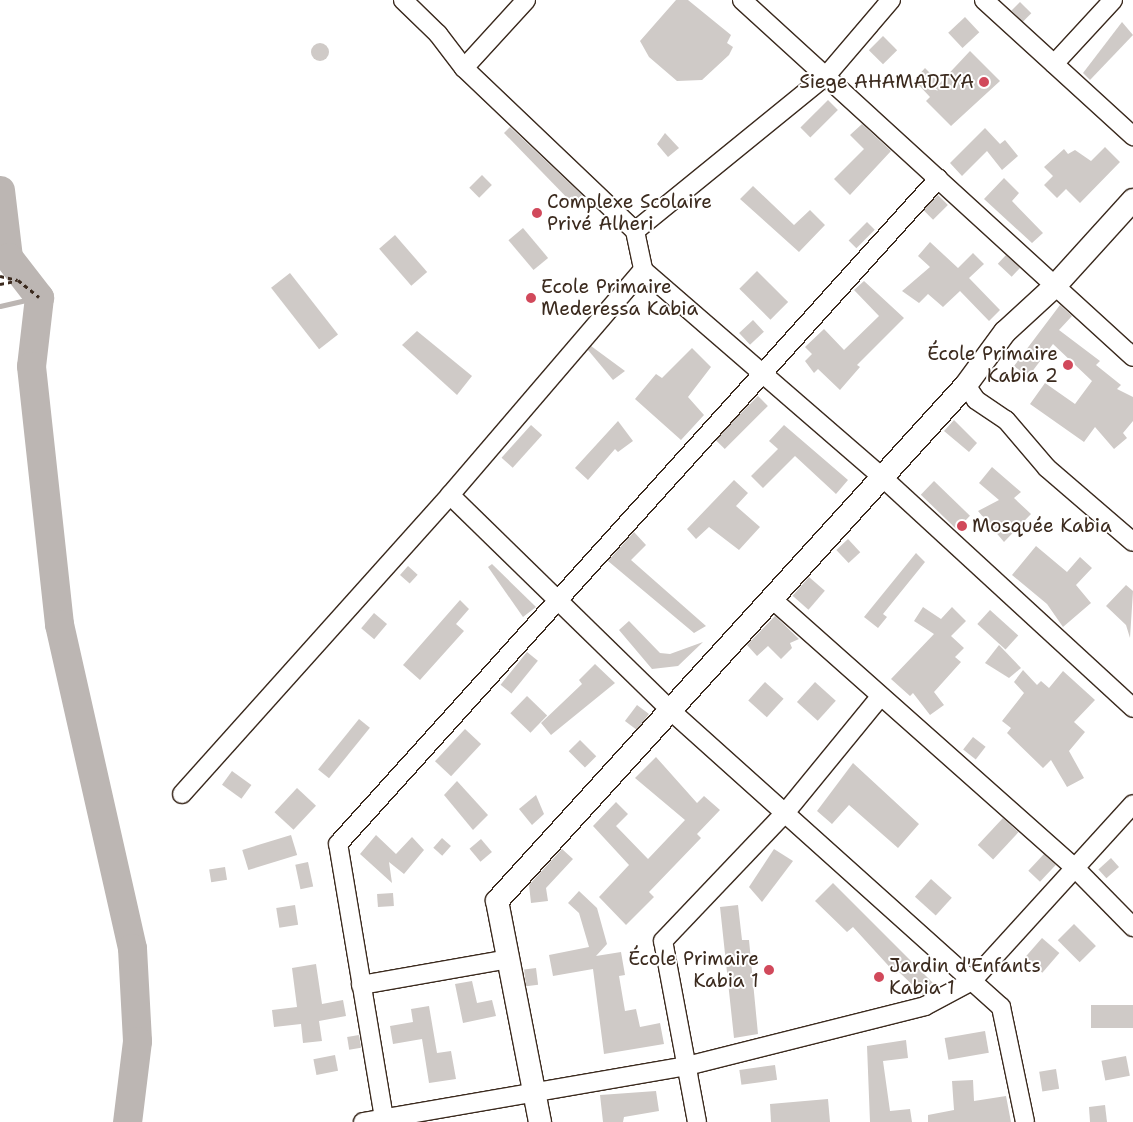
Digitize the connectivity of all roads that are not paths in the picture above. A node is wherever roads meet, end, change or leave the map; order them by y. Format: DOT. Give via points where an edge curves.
graph roads {
  1 [pos="403,0"];
  2 [pos="526,0"];
  3 [pos="742,0"];
  4 [pos="891,0"];
  5 [pos="984,0"];
  6 [pos="1113,0"];
  7 [pos="1054,64"];
  8 [pos="464,68"];
  9 [pos="826,76"];
  10 [pos="1133,136"];
  11 [pos="938,179"];
  12 [pos="1133,200"];
  13 [pos="635,231"];
  14 [pos="643,270"];
  15 [pos="1055,286"];
  16 [pos="1133,357"];
  17 [pos="764,374"];
  18 [pos="966,385"];
  19 [pos="882,477"];
  20 [pos="450,495"];
  21 [pos="1133,542"];
  22 [pos="772,598"];
  23 [pos="560,602"];
  24 [pos="879,698"];
  25 [pos="1133,708"];
  26 [pos="670,710"];
  27 [pos="182,794"];
  28 [pos="1133,804"];
  29 [pos="785,813"];
  30 [pos="1075,868"];
  31 [pos="1133,927"];
  32 [pos="508,959"];
  33 [pos="972,981"];
  34 [pos="361,984"];
  35 [pos="687,1066"];
  36 [pos="534,1093"];
  37 [pos="384,1118"];
  38 [pos="363,1122"];
  39 [pos="540,1122"];
  40 [pos="697,1122"];
  41 [pos="1025,1122"];
  1 -- 8 [label="street" via="438,34"];
  2 -- 8 [label="street"];
  3 -- 9 [label="street"];
  4 -- 9 [label="street"];
  5 -- 7 [label="street"];
  6 -- 7 [label="street"];
  7 -- 10 [label="street"];
  8 -- 13 [label="street"];
  9 -- 11 [label="street"];
  9 -- 13 [label="street"];
  11 -- 15 [label="street"];
  11 -- 17 [label="street"];
  12 -- 15 [label="street"];
  13 -- 14 [label="street"];
  14 -- 17 [label="street"];
  14 -- 20 [label="street"];
  15 -- 16 [label="street"];
  15 -- 18 [label="street" via="1005,332"];
  17 -- 19 [label="street"];
  17 -- 23 [label="street"];
  18 -- 19 [label="street"];
  18 -- 21 [label="street" via="976,400 1006,420 1047,468"];
  19 -- 22 [label="street"];
  19 -- 25 [label="street"];
  20 -- 23 [label="street"];
  20 -- 27 [label="street"];
  22 -- 24 [label="street"];
  22 -- 26 [label="street"];
  23 -- 26 [label="street"];
  23 -- 34 [label="street" via="338,844"];
  24 -- 29 [label="street"];
  24 -- 30 [label="street"];
  26 -- 29 [label="street"];
  26 -- 32 [label="street" via="497,901"];
  28 -- 30 [label="street"];
  29 -- 33 [label="street"];
  29 -- 35 [label="street" via="663,941"];
  30 -- 31 [label="street"];
  30 -- 33 [label="street"];
  32 -- 34 [label="street"];
  32 -- 36 [label="street"];
  33 -- 35 [label="street" via="925,1006"];
  33 -- 41 [label="street" via="1001,1007"];
  34 -- 37 [label="street"];
  35 -- 36 [label="street"];
  35 -- 40 [label="street"];
  36 -- 37 [label="street"];
  36 -- 39 [label="street"];
  37 -- 38 [label="street"];
}
